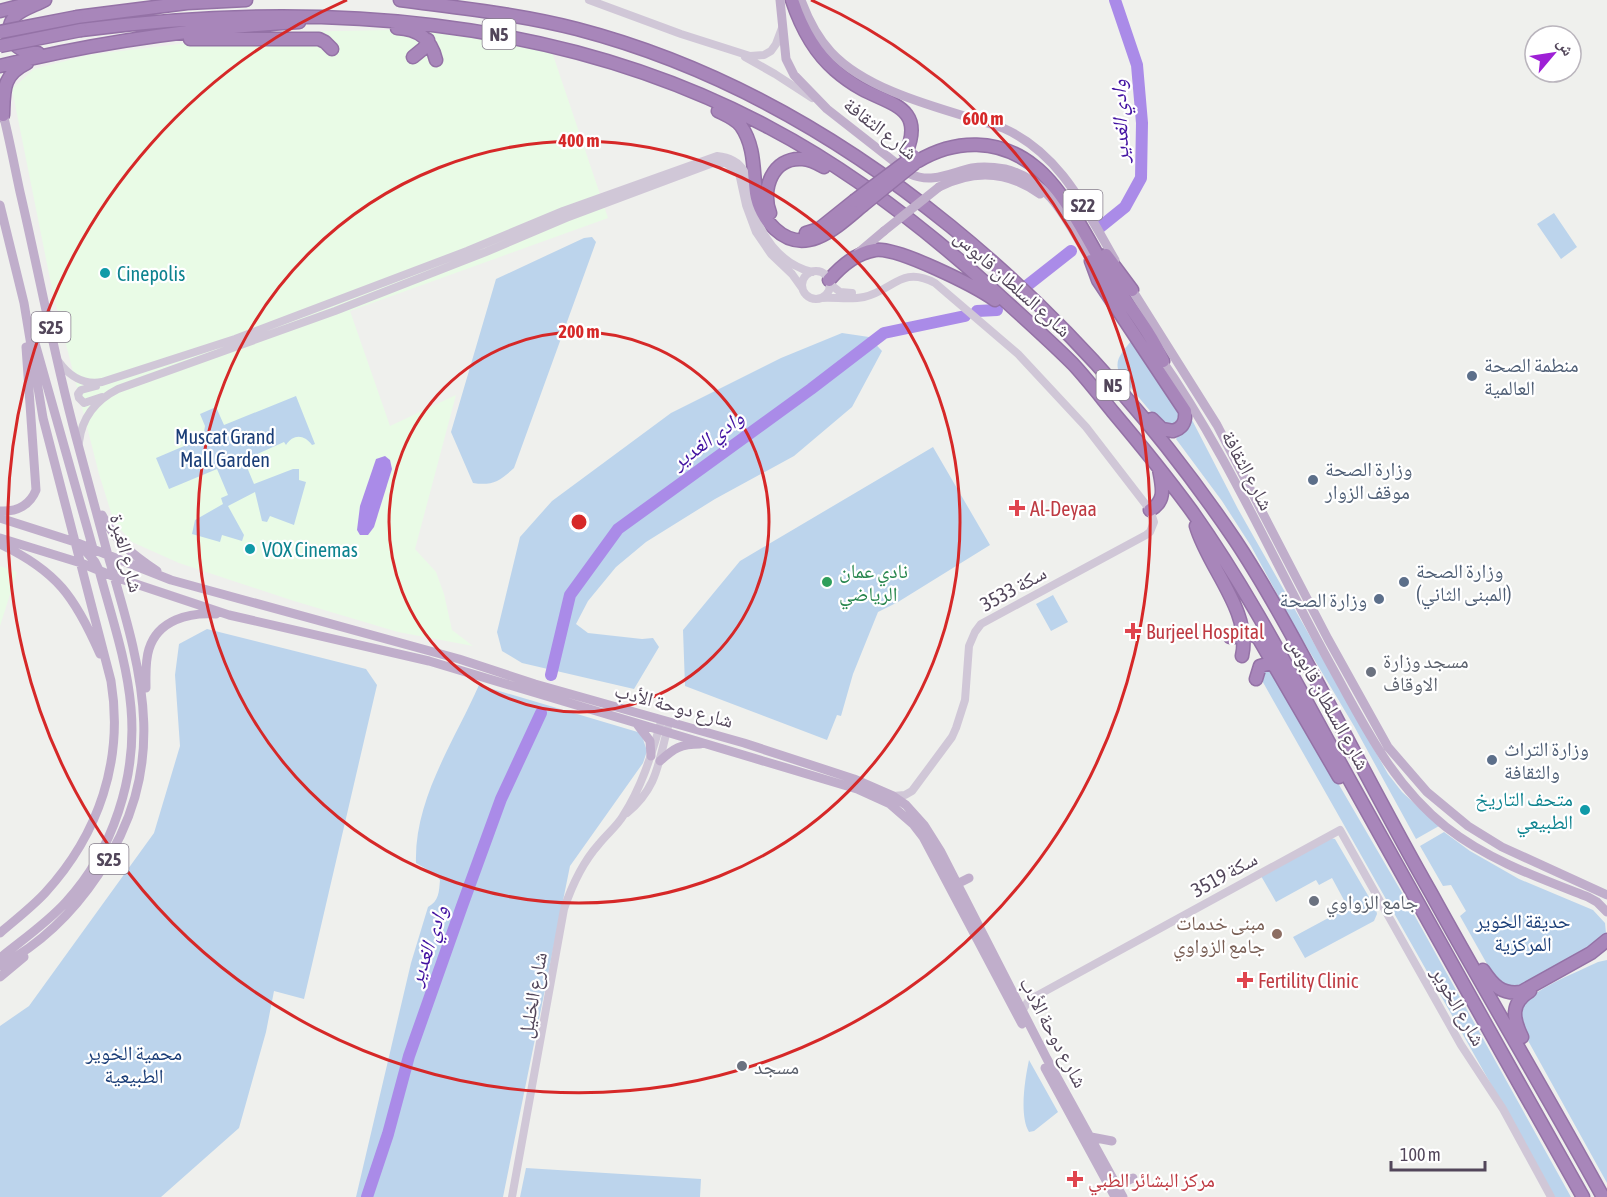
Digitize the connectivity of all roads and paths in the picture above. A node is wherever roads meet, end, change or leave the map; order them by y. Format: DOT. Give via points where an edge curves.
graph roads {
  1 [pos="44,0"];
  2 [pos="246,0"];
  3 [pos="400,0"];
  4 [pos="458,0"];
  5 [pos="589,0"];
  6 [pos="780,0"];
  7 [pos="792,0"];
  8 [pos="801,0"];
  9 [pos="0,10"];
  10 [pos="372,17"];
  11 [pos="522,17"];
  12 [pos="312,21"];
  13 [pos="783,26"];
  14 [pos="0,32"];
  15 [pos="153,38"];
  16 [pos="428,40"];
  17 [pos="0,46"];
  18 [pos="332,49"];
  19 [pos="55,53"];
  20 [pos="739,54"];
  21 [pos="413,57"];
  22 [pos="436,60"];
  23 [pos="623,64"];
  24 [pos="0,66"];
  25 [pos="827,109"];
  26 [pos="2,110"];
  27 [pos="913,156"];
  28 [pos="858,203"];
  29 [pos="0,205"];
  30 [pos="896,209"];
  31 [pos="1071,228"];
  32 [pos="849,261"];
  33 [pos="1091,261"];
  34 [pos="812,272"];
  35 [pos="829,282"];
  36 [pos="888,285"];
  37 [pos="1116,286"];
  38 [pos="802,288"];
  39 [pos="1132,290"];
  40 [pos="821,298"];
  41 [pos="24,303"];
  42 [pos="1145,311"];
  43 [pos="1018,312"];
  44 [pos="1163,361"];
  45 [pos="59,362"];
  46 [pos="102,382"];
  47 [pos="104,397"];
  48 [pos="1134,408"];
  49 [pos="78,444"];
  50 [pos="1158,465"];
  51 [pos="95,500"];
  52 [pos="0,511"];
  53 [pos="1193,513"];
  54 [pos="1152,516"];
  55 [pos="0,518"];
  56 [pos="0,538"];
  57 [pos="104,538"];
  58 [pos="75,542"];
  59 [pos="0,544"];
  60 [pos="91,545"];
  61 [pos="108,556"];
  62 [pos="81,563"];
  63 [pos="99,570"];
  64 [pos="115,577"];
  65 [pos="171,580"];
  66 [pos="229,615"];
  67 [pos="1244,634"];
  68 [pos="1230,637"];
  69 [pos="1242,656"];
  70 [pos="1278,670"];
  71 [pos="1256,679"];
  72 [pos="111,681"];
  73 [pos="1344,689"];
  74 [pos="145,711"];
  75 [pos="635,722"];
  76 [pos="664,726"];
  77 [pos="711,744"];
  78 [pos="1388,747"];
  79 [pos="656,759"];
  80 [pos="1400,781"];
  81 [pos="912,791"];
  82 [pos="893,796"];
  83 [pos="916,815"];
  84 [pos="1340,830"];
  85 [pos="1396,865"];
  86 [pos="969,878"];
  87 [pos="957,884"];
  88 [pos="1430,893"];
  89 [pos="1607,895"];
  90 [pos="1607,912"];
  91 [pos="0,933"];
  92 [pos="1607,940"];
  93 [pos="41,941"];
  94 [pos="1607,953"];
  95 [pos="0,958"];
  96 [pos="0,966"];
  97 [pos="0,976"];
  98 [pos="1015,997"];
  99 [pos="1029,1000"];
  100 [pos="1022,1011"];
  101 [pos="1545,1093"];
  102 [pos="1091,1137"];
  103 [pos="1112,1141"];
  104 [pos="1133,1178"];
  105 [pos="1117,1186"];
  106 [pos="512,1197"];
  107 [pos="1115,1197"];
  108 [pos="1123,1197"];
  109 [pos="1551,1197"];
  110 [pos="1583,1197"];
  111 [pos="1603,1197"];
  1 -- 9 [label="highway"];
  1 -- 19 [label="highway" via="17,14 10,24 10,35 15,46 24,52"];
  2 -- 14 [label="highway, bridge" via="77,16"];
  3 -- 11 [label="highway, شارع السلطان قابوس / N5"];
  4 -- 11 [label="highway"];
  5 -- 20 [label="street"];
  6 -- 13 [label="main road, شارع الثقافة"];
  7 -- 27 [label="highway" via="801,26 825,61 850,82 903,110 912,126"];
  8 -- 39 [label="main road, S22" via="824,44 853,71 878,86 1012,132 1045,155 1074,189"];
  10 -- 12 [label="highway"];
  10 -- 17 [label="highway, شارع السلطان قابوس / N5, bridge" via="187,18 81,30"];
  10 -- 23 [label="highway, شارع السلطان قابوس / N5" via="464,27"];
  11 -- 48 [label="highway, شارع السلطان قابوس / N5" via="578,29 703,73 782,112 872,167 934,213 1027,294"];
  12 -- 15 [label="highway"];
  12 -- 16 [label="highway" via="407,28"];
  13 -- 20 [label="street" via="771,51 764,55"];
  13 -- 25 [label="main road, شارع الثقافة" via="790,70"];
  15 -- 18 [label="highway" via="319,39"];
  15 -- 19 [label="highway"];
  16 -- 21 [label="highway"];
  16 -- 22 [label="highway"];
  19 -- 24 [label="highway"];
  19 -- 26 [label="highway" via="10,75"];
  20 -- 25 [label="street"];
  23 -- 28 [label="highway" via="740,124 751,148 756,195 769,224 780,234 801,241 815,239 835,228"];
  23 -- 30 [label="highway, شارع السلطان قابوس / N5" via="774,130"];
  25 -- 31 [label="main road, شارع الثقافة" via="916,177 935,179 984,167 1010,170 1026,177 1054,200"];
  26 -- 45 [label="main road, شارع الغبرة / S25"];
  27 -- 28 [label="highway, bridge"];
  27 -- 28 [label="highway, bridge"];
  27 -- 37 [label="highway" via="972,144 998,147 1035,166 1063,200"];
  27 -- 39 [label="highway" via="941,141 966,136 993,138 1026,152 1064,188"];
  28 -- 30 [label="highway" via="819,229 790,233 769,211 767,183 785,163 804,159"];
  29 -- 41 [label="main road, S25"];
  30 -- 43 [label="highway, شارع السلطان قابوس / N5"];
  31 -- 32 [label="main road, bridge" via="1047,199 1027,185 989,174 973,175 939,187"];
  31 -- 33 [label="main road, شارع الثقافة"];
  32 -- 35 [label="highway"];
  32 -- 43 [label="highway" via="877,250 892,251 965,283"];
  33 -- 44 [label="main road, شارع الثقافة"];
  33 -- 48 [label="highway" via="1098,280 1184,408 1185,418 1180,428 1166,431"];
  34 -- 35 [label="street" via="822,273"];
  34 -- 38 [label="street" via="804,278"];
  34 -- 46 [label="street" via="789,263 776,250 758,222 744,170 732,160 717,156 563,211 235,339"];
  35 -- 36 [label="street" via="840,291 854,293"];
  35 -- 40 [label="street" via="827,294"];
  36 -- 40 [label="street" via="864,297"];
  36 -- 54 [label="street" via="907,278 930,281 1018,354 1086,427"];
  37 -- 42 [label="highway" via="1136,311"];
  37 -- 44 [label="highway"];
  38 -- 40 [label="street" via="808,297"];
  38 -- 47 [label="street" via="756,232 739,173 726,163 713,163"];
  39 -- 42 [label="main road, S22"];
  41 -- 52 [label="main road" via="36,489 23,506"];
  41 -- 58 [label="main road, S25" via="43,418"];
  41 -- 60 [label="main road"];
  42 -- 78 [label="main road, شارع الثقافة" via="1217,425"];
  43 -- 50 [label="highway, شارع السلطان قابوس / N5" via="1075,366"];
  44 -- 73 [label="main road, شارع الثقافة" via="1226,465"];
  45 -- 46 [label="street" via="78,379"];
  45 -- 49 [label="main road, شارع الغبرة / S25"];
  46 -- 47 [label="street" via="81,390 78,396 84,403"];
  47 -- 49 [label="street" via="88,415"];
  48 -- 88 [label="highway, شارع السلطان قابوس / N5" via="1170,450 1255,571"];
  49 -- 51 [label="main road, شارع الغبرة / S25"];
  50 -- 53 [label="highway, شارع السلطان قابوس / N5"];
  50 -- 54 [label="highway" via="1162,497"];
  51 -- 57 [label="main road, شارع الغبرة / S25"];
  51 -- 65 [label="main road" via="117,540"];
  53 -- 67 [label="highway" via="1200,538 1237,610"];
  53 -- 85 [label="highway, شارع السلطان قابوس / N5" via="1281,656"];
  54 -- 81 [label="street, سكة 3533" via="1146,535 978,628 969,646 965,700 956,728"];
  55 -- 58 [label="main road, شارع دوحة الأدب"];
  56 -- 62 [label="main road, شارع دوحة الأدب"];
  57 -- 60 [label="main road" via="102,544"];
  57 -- 61 [label="main road, شارع الغبرة / S25"];
  58 -- 60 [label="main road, شارع دوحة الأدب"];
  58 -- 62 [label="main road, S25"];
  58 -- 63 [label="main road"];
  59 -- 72 [label="main road" via="40,566 63,588 88,627"];
  60 -- 61 [label="main road, شارع دوحة الأدب"];
  60 -- 64 [label="main road" via="102,565"];
  61 -- 64 [label="main road, شارع الغبرة / S25"];
  61 -- 65 [label="main road, شارع دوحة الأدب"];
  62 -- 63 [label="main road, شارع دوحة الأدب"];
  62 -- 72 [label="main road, S25"];
  63 -- 64 [label="main road, شارع دوحة الأدب"];
  63 -- 95 [label="main road" via="130,699 133,734 126,784 113,827 80,884 49,918"];
  64 -- 66 [label="main road, شارع دوحة الأدب"];
  64 -- 74 [label="main road, شارع الغبرة / S25" via="134,645"];
  65 -- 76 [label="main road, شارع دوحة الأدب" via="448,656"];
  66 -- 74 [label="main road" via="185,616 160,630 147,660"];
  66 -- 75 [label="main road, شارع دوحة الأدب" via="429,661"];
  67 -- 68 [label="highway"];
  67 -- 69 [label="highway"];
  67 -- 70 [label="highway" via="1260,639"];
  70 -- 71 [label="highway" via="1266,663 1260,666"];
  70 -- 85 [label="highway" via="1334,770"];
  72 -- 91 [label="main road, S25" via="115,718 112,759 98,814 59,878"];
  73 -- 78 [label="main road" via="1379,745"];
  73 -- 80 [label="main road, شارع الثقافة"];
  74 -- 93 [label="main road, شارع الغبرة / S25" via="142,769 125,827 81,899"];
  75 -- 76 [label="main road, شارع دوحة الأدب"];
  75 -- 79 [label="main road" via="650,741"];
  76 -- 77 [label="main road, شارع دوحة الأدب"];
  76 -- 79 [label="street, شارع الخليل"];
  76 -- 82 [label="main road, شارع دوحة الأدب" via="744,743"];
  77 -- 79 [label="main road" via="685,744"];
  77 -- 107 [label="main road, شارع دوحة الأدب" via="873,795 913,824 934,856"];
  78 -- 80 [label="main road" via="1387,756"];
  78 -- 89 [label="main road, شارع الثقافة" via="1427,792 1468,826 1502,847"];
  79 -- 106 [label="street, شارع الخليل" via="648,791 598,845 574,879 564,909"];
  80 -- 90 [label="main road, شارع الثقافة" via="1436,818 1474,845 1514,868 1588,897"];
  81 -- 82 [label="street"];
  81 -- 83 [label="street" via="909,802"];
  82 -- 83 [label="main road, شارع دوحة الأدب"];
  83 -- 87 [label="main road, شارع دوحة الأدب"];
  84 -- 99 [label="street, سكة 3519"];
  84 -- 109 [label="street, شارع الخوير"];
  85 -- 110 [label="highway, شارع السلطان قابوس / N5"];
  86 -- 87 [label="main road"];
  87 -- 98 [label="main road, شارع دوحة الأدب"];
  88 -- 92 [label="highway" via="1449,910 1491,983 1508,993 1521,992"];
  88 -- 101 [label="highway, شارع السلطان قابوس / N5"];
  93 -- 96 [label="main road, شارع الغبرة / S25"];
  93 -- 97 [label="main road"];
  94 -- 101 [label="highway" via="1529,992 1516,1005 1515,1023 1542,1075"];
  98 -- 99 [label="street"];
  98 -- 100 [label="main road, شارع دوحة الأدب"];
  99 -- 100 [label="street, سكة 3519"];
  100 -- 102 [label="main road, شارع دوحة الأدب"];
  101 -- 111 [label="highway, شارع السلطان قابوس / N5"];
  102 -- 103 [label="main road"];
  102 -- 105 [label="main road, شارع دوحة الأدب"];
  104 -- 105 [label="main road"];
  105 -- 108 [label="main road, شارع دوحة الأدب"];
}
